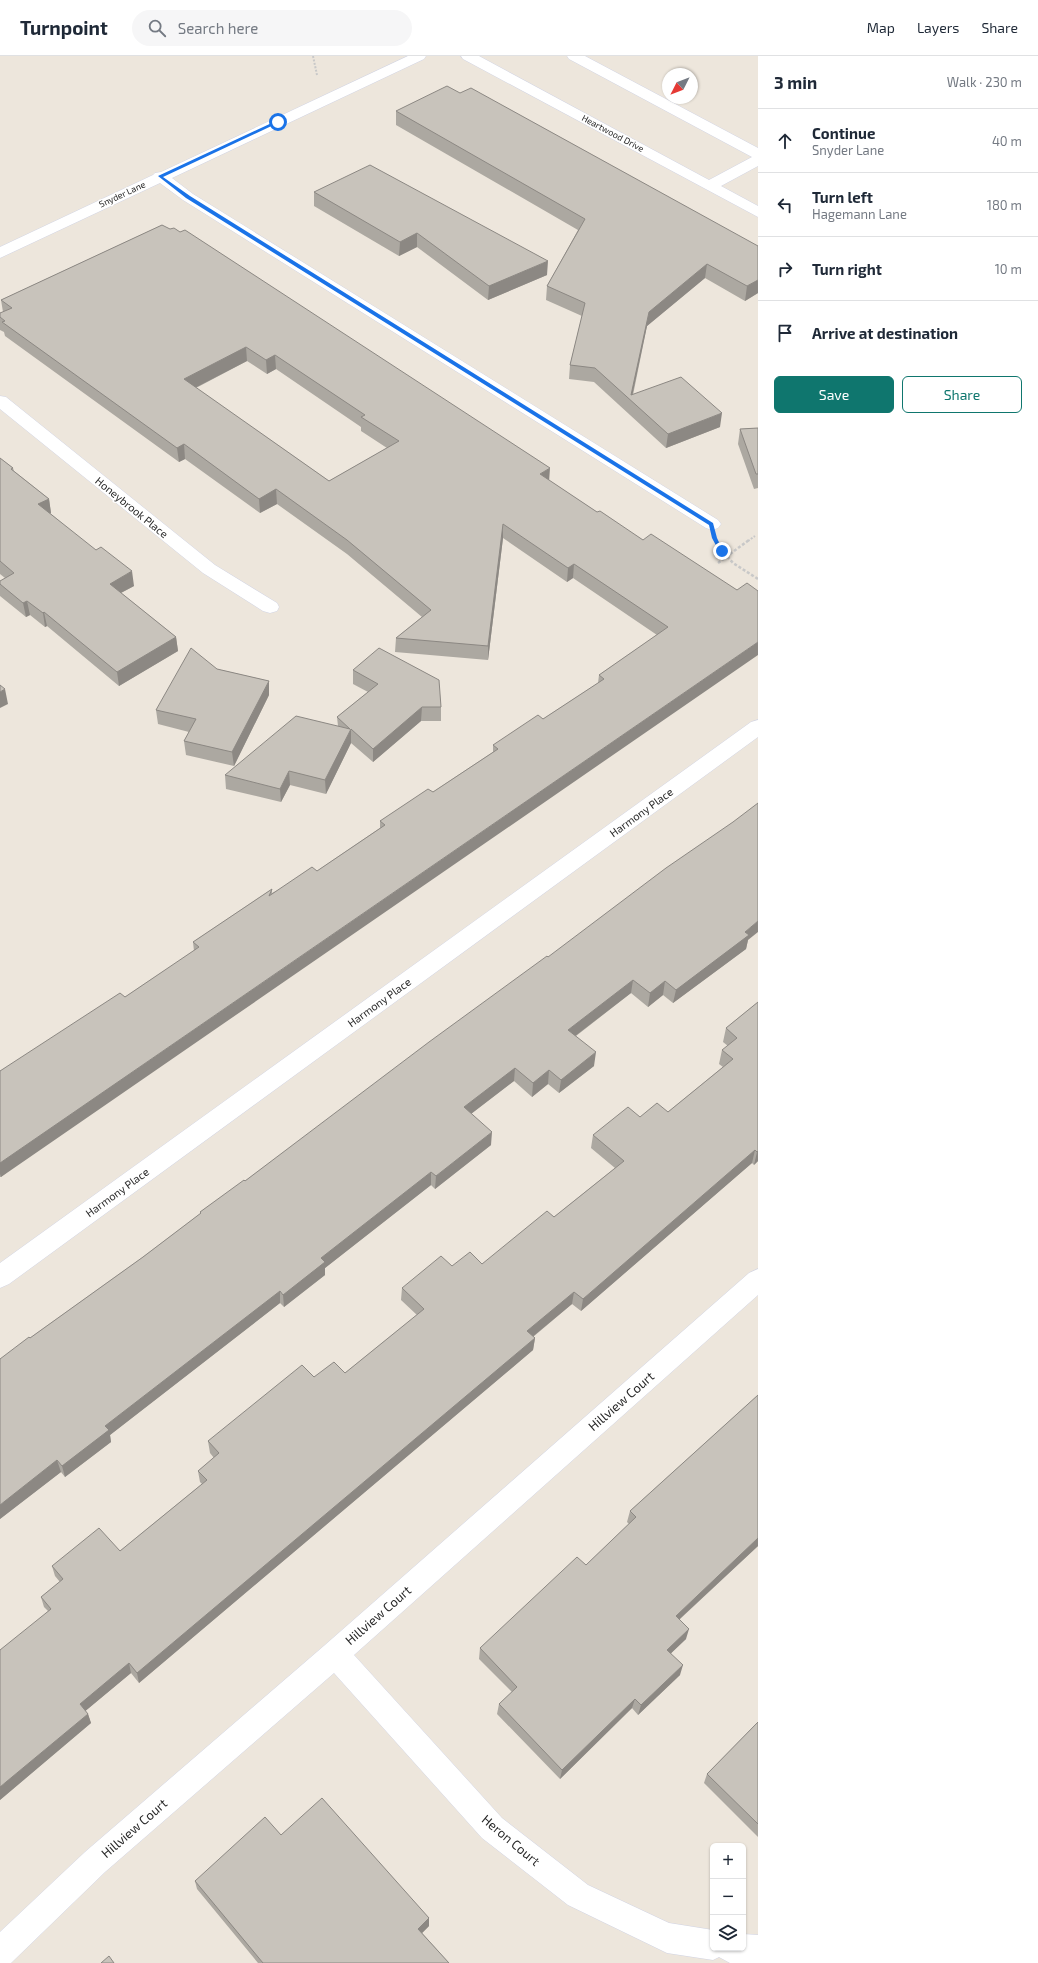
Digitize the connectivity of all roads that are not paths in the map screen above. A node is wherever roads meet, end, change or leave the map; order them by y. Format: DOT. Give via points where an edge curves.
graph roads {
  1 [pos="419,56"];
  2 [pos="468,56"];
  3 [pos="574,56"];
  4 [pos="758,154"];
  5 [pos="758,160"];
  6 [pos="160,176"];
  7 [pos="711,185"];
  8 [pos="758,212"];
  9 [pos="0,253"];
  10 [pos="0,401"];
  11 [pos="712,524"];
  12 [pos="270,606"];
  13 [pos="758,727"];
  14 [pos="0,1277"];
  15 [pos="758,1280"];
  16 [pos="335,1654"];
  17 [pos="710,1945"];
  18 [pos="746,1949"];
  19 [pos="758,1950"];
  20 [pos="0,1952"];
  1 -- 6 [label="street, Snyder Lane"];
  2 -- 7 [label="street, Heartwood Drive"];
  3 -- 4 [label="street"];
  5 -- 7 [label="street"];
  6 -- 9 [label="street, Snyder Lane"];
  6 -- 11 [label="street" via="195,202"];
  7 -- 8 [label="street, Heartwood Drive"];
  10 -- 12 [label="street, Honeybrook Place" via="209,569"];
  13 -- 14 [label="street, Harmony Place"];
  15 -- 16 [label="street, Hillview Court"];
  16 -- 17 [label="street, Heron Court" via="492,1828 578,1895 667,1938"];
  16 -- 20 [label="street, Hillview Court" via="95,1862"];
  18 -- 19 [label="street"];
}
